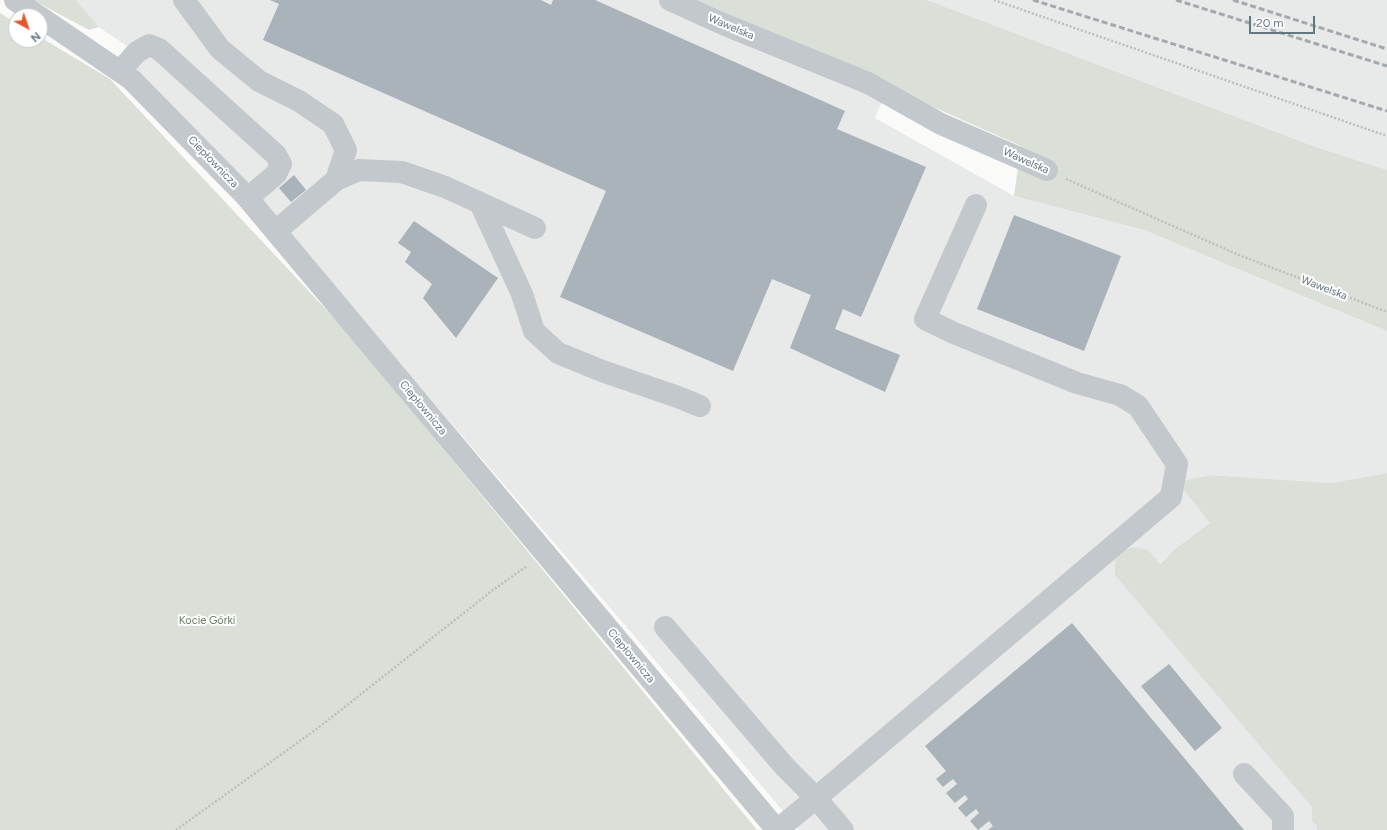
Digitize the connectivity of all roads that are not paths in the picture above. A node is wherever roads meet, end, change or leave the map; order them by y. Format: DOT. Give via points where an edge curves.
graph roads {
  1 [pos="14,0"];
  2 [pos="184,0"];
  3 [pos="670,0"];
  4 [pos="26,8"];
  5 [pos="48,23"];
  6 [pos="120,71"];
  7 [pos="1047,170"];
  8 [pos="336,180"];
  9 [pos="248,198"];
  10 [pos="480,203"];
  11 [pos="976,205"];
  12 [pos="535,228"];
  13 [pos="276,232"];
  14 [pos="700,406"];
  15 [pos="665,627"];
  16 [pos="1244,774"];
  17 [pos="816,798"];
  18 [pos="777,830"];
  19 [pos="843,830"];
  20 [pos="1283,830"];
  1 -- 4 [label="lane, Ciepłownicza"];
  2 -- 8 [label="lane" via="220,49 259,81 298,101 333,124 346,150"];
  3 -- 7 [label="lane, Wawelska" via="722,24 868,83 941,124"];
  5 -- 6 [label="lane, Ciepłownicza"];
  6 -- 9 [label="lane, Ciepłownicza" via="131,79"];
  6 -- 9 [label="lane" via="138,52 149,45 159,49 276,155 281,164 276,174"];
  8 -- 10 [label="lane" via="359,170 402,172"];
  8 -- 13 [label="lane"];
  9 -- 13 [label="lane, Ciepłownicza"];
  10 -- 12 [label="lane"];
  10 -- 14 [label="lane" via="522,294 534,331 558,354"];
  11 -- 17 [label="lane" via="925,319 1077,383 1120,395 1138,406 1177,464 1171,497"];
  13 -- 18 [label="lane, Ciepłownicza"];
  15 -- 17 [label="lane" via="785,767"];
  16 -- 20 [label="lane" via="1283,816"];
  17 -- 18 [label="lane"];
  17 -- 19 [label="lane"];
}
